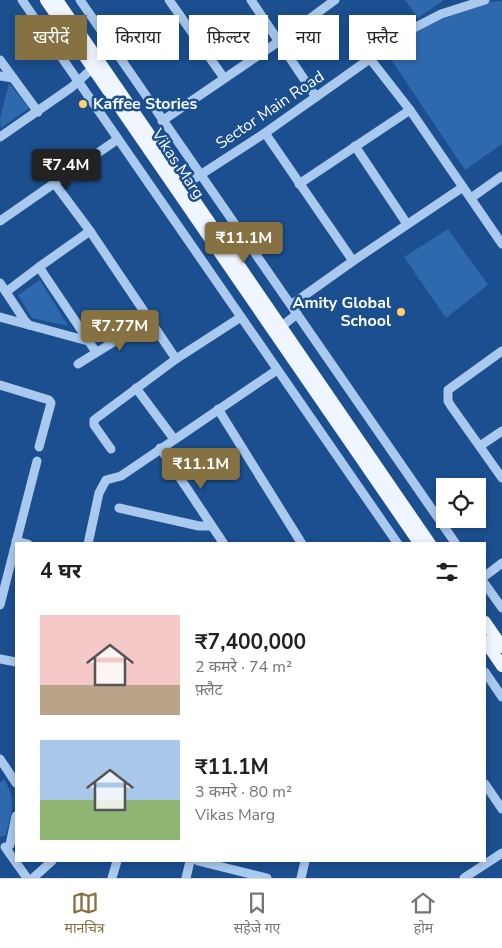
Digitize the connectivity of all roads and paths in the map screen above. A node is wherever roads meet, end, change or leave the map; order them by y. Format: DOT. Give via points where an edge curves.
graph roads {
  1 [pos="22,0"];
  2 [pos="46,0"];
  3 [pos="57,0"];
  4 [pos="80,0"];
  5 [pos="169,0"];
  6 [pos="251,0"];
  7 [pos="335,0"];
  8 [pos="485,0"];
  9 [pos="315,15"];
  10 [pos="416,28"];
  11 [pos="278,42"];
  12 [pos="0,60"];
  13 [pos="290,60"];
  14 [pos="370,60"];
  15 [pos="96,65"];
  16 [pos="0,76"];
  17 [pos="13,78"];
  18 [pos="224,78"];
  19 [pos="78,82"];
  20 [pos="316,97"];
  21 [pos="410,110"];
  22 [pos="38,112"];
  23 [pos="162,120"];
  24 [pos="265,133"];
  25 [pos="0,137"];
  26 [pos="118,139"];
  27 [pos="356,146"];
  28 [pos="200,174"];
  29 [pos="502,176"];
  30 [pos="55,184"];
  31 [pos="299,184"];
  32 [pos="181,187"];
  33 [pos="463,187"];
  34 [pos="471,198"];
  35 [pos="0,221"];
  36 [pos="407,224"];
  37 [pos="90,231"];
  38 [pos="502,242"];
  39 [pos="353,261"];
  40 [pos="38,267"];
  41 [pos="0,283"];
  42 [pos="6,292"];
  43 [pos="291,305"];
  44 [pos="297,314"];
  45 [pos="0,317"];
  46 [pos="241,317"];
  47 [pos="149,320"];
  48 [pos="29,325"];
  49 [pos="282,326"];
  50 [pos="88,341"];
  51 [pos="502,351"];
  52 [pos="96,352"];
  53 [pos="176,359"];
  54 [pos="78,364"];
  55 [pos="277,370"];
  56 [pos="0,385"];
  57 [pos="136,388"];
  58 [pos="218,409"];
  59 [pos="502,431"];
  60 [pos="174,439"];
  61 [pos="480,446"];
  62 [pos="39,447"];
  63 [pos="160,448"];
  64 [pos="111,449"];
  65 [pos="36,462"];
  66 [pos="502,478"];
  67 [pos="120,508"];
  68 [pos="211,526"];
  69 [pos="16,541"];
  70 [pos="20,542"];
  71 [pos="88,542"];
  72 [pos="223,542"];
  73 [pos="301,542"];
  74 [pos="397,542"];
  75 [pos="419,542"];
  76 [pos="429,542"];
  77 [pos="455,542"];
  78 [pos="15,545"];
  79 [pos="502,563"];
  80 [pos="486,575"];
  81 [pos="486,585"];
  82 [pos="0,605"];
  83 [pos="502,608"];
  84 [pos="486,623"];
  85 [pos="486,642"];
  86 [pos="502,647"];
  87 [pos="0,658"];
  88 [pos="15,662"];
  89 [pos="502,666"];
  90 [pos="486,673"];
  91 [pos="502,697"];
  92 [pos="0,759"];
  93 [pos="15,782"];
  94 [pos="486,785"];
  95 [pos="502,809"];
  96 [pos="15,820"];
  97 [pos="8,846"];
  98 [pos="502,853"];
  99 [pos="15,858"];
  100 [pos="486,860"];
  101 [pos="18,862"];
  102 [pos="51,862"];
  103 [pos="117,862"];
  104 [pos="190,862"];
  105 [pos="206,862"];
  106 [pos="305,862"];
  107 [pos="477,864"];
  108 [pos="230,865"];
  109 [pos="27,878"];
  110 [pos="33,878"];
  111 [pos="112,878"];
  112 [pos="186,878"];
  113 [pos="267,878"];
  114 [pos="301,878"];
  115 [pos="464,878"];
  1 -- 19 [label="street"];
  2 -- 15 [label="main road, Vikas Marg"];
  3 -- 15 [label="main road, Vikas Marg"];
  4 -- 23 [label="street"];
  5 -- 18 [label="street"];
  6 -- 11 [label="street"];
  7 -- 9 [label="street"];
  8 -- 10 [label="street, Sector Main Road" via="441,14"];
  11 -- 18 [label="street"];
  12 -- 17 [label="street"];
  13 -- 20 [label="street"];
  14 -- 20 [label="street, Sector Main Road"];
  14 -- 21 [label="street"];
  15 -- 19 [label="street"];
  15 -- 32 [label="main road, Vikas Marg"];
  16 -- 17 [label="street"];
  17 -- 22 [label="street"];
  18 -- 23 [label="street"];
  19 -- 22 [label="street"];
  19 -- 26 [label="street"];
  20 -- 24 [label="street, Sector Main Road"];
  21 -- 27 [label="street"];
  21 -- 33 [label="street"];
  22 -- 25 [label="street"];
  23 -- 28 [label="street"];
  24 -- 28 [label="street, Sector Main Road"];
  24 -- 31 [label="street"];
  26 -- 30 [label="street"];
  26 -- 46 [label="street"];
  27 -- 31 [label="street"];
  27 -- 36 [label="street"];
  28 -- 32 [label="street, Sector Main Road"];
  28 -- 43 [label="street"];
  29 -- 34 [label="street"];
  30 -- 35 [label="street"];
  30 -- 37 [label="street"];
  31 -- 39 [label="street"];
  32 -- 49 [label="main road, Vikas Marg"];
  32 -- 75 [label="main road, Vikas Marg"];
  33 -- 34 [label="street"];
  33 -- 36 [label="street"];
  34 -- 38 [label="street"];
  36 -- 39 [label="street"];
  37 -- 40 [label="street"];
  37 -- 47 [label="street"];
  39 -- 43 [label="street"];
  40 -- 42 [label="street"];
  40 -- 50 [label="street"];
  41 -- 42 [label="street"];
  42 -- 48 [label="street"];
  43 -- 44 [label="street"];
  44 -- 49 [label="street"];
  44 -- 77 [label="street"];
  45 -- 48 [label="street"];
  46 -- 53 [label="street"];
  46 -- 55 [label="street"];
  47 -- 52 [label="street"];
  47 -- 53 [label="street"];
  48 -- 50 [label="street"];
  49 -- 76 [label="main road, Vikas Marg"];
  50 -- 52 [label="street"];
  51 -- 61 [label="street" via="448,390 451,406"];
  52 -- 54 [label="street"];
  53 -- 57 [label="street"];
  55 -- 58 [label="street"];
  55 -- 74 [label="street"];
  56 -- 62 [label="street" via="51,403"];
  57 -- 60 [label="street"];
  57 -- 64 [label="street" via="94,420 94,425"];
  58 -- 60 [label="street"];
  58 -- 73 [label="street"];
  59 -- 61 [label="street"];
  60 -- 63 [label="street"];
  61 -- 66 [label="street"];
  63 -- 68 [label="street"];
  63 -- 71 [label="street" via="120,476 102,484"];
  65 -- 69 [label="street"];
  67 -- 68 [label="street"];
  68 -- 72 [label="street"];
  69 -- 70 [label="street"];
  78 -- 82 [label="street"];
  79 -- 80 [label="street"];
  81 -- 83 [label="street"];
  84 -- 86 [label="main road"];
  85 -- 89 [label="main road"];
  87 -- 88 [label="street"];
  90 -- 91 [label="street"];
  92 -- 93 [label="street"];
  94 -- 95 [label="street"];
  96 -- 97 [label="street"];
  97 -- 99 [label="street"];
  98 -- 100 [label="street"];
  101 -- 109 [label="street"];
  102 -- 110 [label="street"];
  103 -- 111 [label="street"];
  104 -- 112 [label="street"];
  105 -- 108 [label="street"];
  106 -- 114 [label="street"];
  107 -- 115 [label="street"];
  108 -- 113 [label="street"];
}
